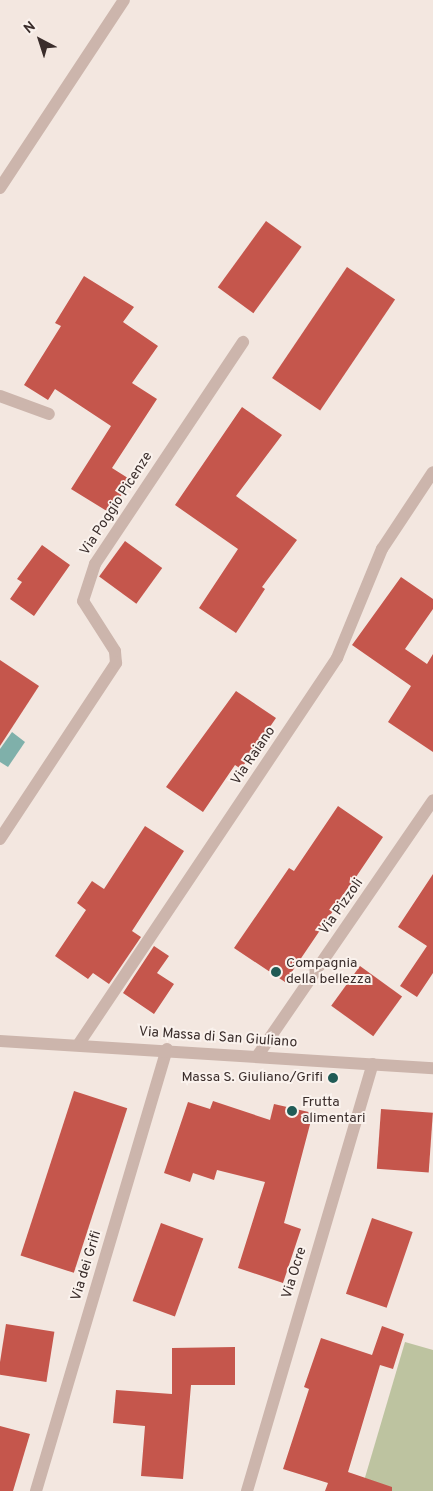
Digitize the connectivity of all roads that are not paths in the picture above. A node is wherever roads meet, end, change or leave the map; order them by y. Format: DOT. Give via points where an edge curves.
graph roads {
  1 [pos="124,0"];
  2 [pos="0,188"];
  3 [pos="243,342"];
  4 [pos="0,396"];
  5 [pos="49,414"];
  6 [pos="433,472"];
  7 [pos="433,800"];
  8 [pos="0,839"];
  9 [pos="0,1042"];
  10 [pos="78,1045"];
  11 [pos="167,1049"];
  12 [pos="258,1055"];
  13 [pos="373,1064"];
  14 [pos="433,1068"];
  15 [pos="36,1491"];
  16 [pos="247,1491"];
  1 -- 2 [label="street"];
  3 -- 8 [label="street, Via Poggio Picenze" via="90,575 83,595 85,606 115,651 116,663"];
  4 -- 5 [label="street"];
  6 -- 10 [label="street, Via Raiano" via="382,549 337,658"];
  7 -- 12 [label="street, Via Pizzoli"];
  9 -- 10 [label="street, Via Massa di San Giuliano"];
  10 -- 11 [label="street, Via Massa di San Giuliano"];
  11 -- 12 [label="street, Via Massa di San Giuliano"];
  11 -- 15 [label="street, Via dei Grifi"];
  12 -- 13 [label="street, Via Massa di San Giuliano"];
  13 -- 14 [label="street, Via Massa di San Giuliano"];
  13 -- 16 [label="street, Via Ocre"];
}
